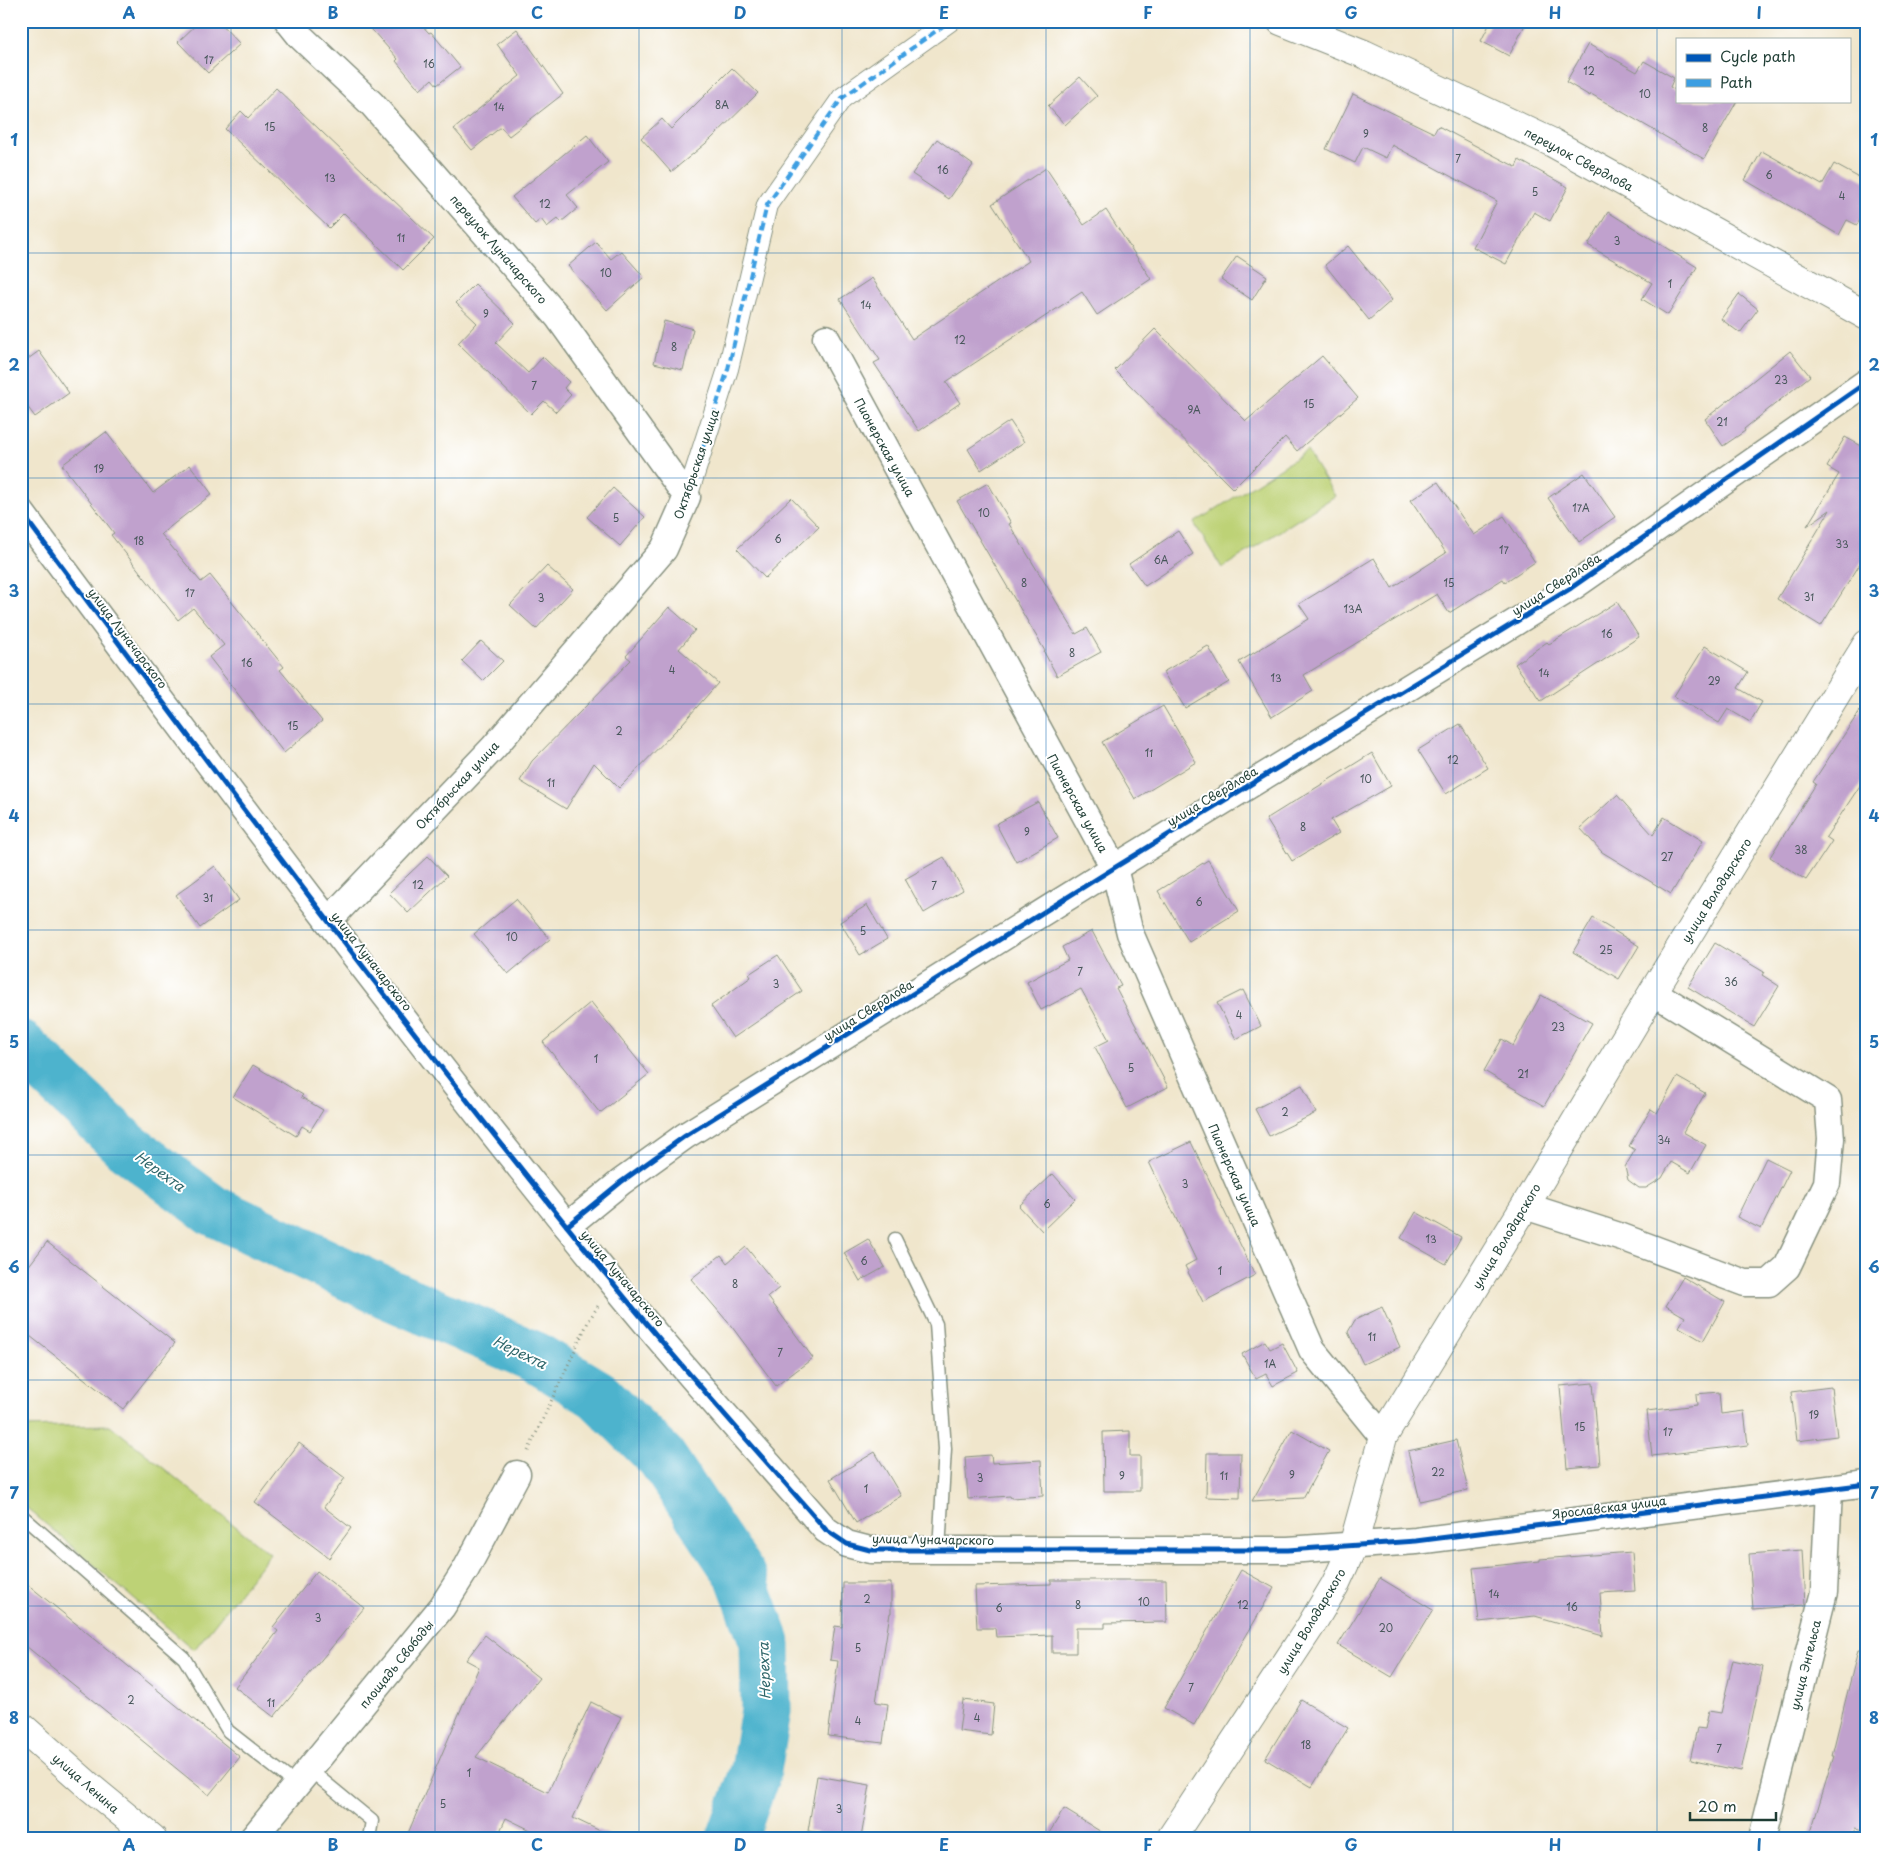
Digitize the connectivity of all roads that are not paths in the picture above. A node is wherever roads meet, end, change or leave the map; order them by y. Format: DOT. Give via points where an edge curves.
graph roads {
  1 [pos="288,21"];
  2 [pos="950,21"];
  3 [pos="1281,21"];
  4 [pos="1867,316"];
  5 [pos="826,338"];
  6 [pos="1867,382"];
  7 [pos="687,497"];
  8 [pos="21,512"];
  9 [pos="1867,644"];
  10 [pos="1114,868"];
  11 [pos="328,921"];
  12 [pos="1653,992"];
  13 [pos="1525,1206"];
  14 [pos="567,1226"];
  15 [pos="895,1239"];
  16 [pos="1383,1437"];
  17 [pos="517,1474"];
  18 [pos="1867,1484"];
  19 [pos="1829,1490"];
  20 [pos="21,1515"];
  21 [pos="1353,1546"];
  22 [pos="939,1550"];
  23 [pos="21,1726"];
  24 [pos="303,1777"];
  25 [pos="152,1838"];
  26 [pos="253,1838"];
  27 [pos="369,1838"];
  28 [pos="1172,1838"];
  29 [pos="1762,1838"];
  1 -- 7 [label="street, переулок Луначарского" via="372,104 558,316"];
  2 -- 7 [label="street, Октябрьская улица" via="842,98 767,205 728,369"];
  3 -- 4 [label="main road, переулок Свердлова" via="1364,54 1551,142"];
  5 -- 10 [label="street, Пионерская улица"];
  6 -- 10 [label="street, улица Свердлова" via="1571,588"];
  7 -- 11 [label="street, Октябрьская улица" via="664,549 494,747"];
  8 -- 11 [label="street, улица Луначарского"];
  9 -- 12 [label="main road, улица Володарского"];
  10 -- 14 [label="street, улица Свердлова" via="685,1136"];
  10 -- 16 [label="street, Пионерская улица" via="1130,933 1312,1350"];
  11 -- 14 [label="street, улица Луначарского"];
  12 -- 13 [label="main road, улица Володарского"];
  12 -- 13 [label="street" via="1828,1100 1831,1139 1827,1183 1787,1267 1769,1283 1745,1283 1622,1237"];
  13 -- 16 [label="main road, улица Володарского"];
  14 -- 22 [label="street, улица Луначарского" via="826,1530 847,1544 870,1550"];
  15 -- 22 [label="lane" via="936,1324 945,1449"];
  16 -- 21 [label="main road, улица Володарского"];
  17 -- 24 [label="street, площадь Свободы" via="466,1570 442,1606"];
  18 -- 19 [label="street, Ярославская улица"];
  19 -- 21 [label="street, Ярославская улица"];
  19 -- 29 [label="street, улица Энгельса" via="1824,1592"];
  20 -- 24 [label="lane" via="184,1658 228,1731"];
  21 -- 22 [label="street, улица Луначарского" via="1288,1550"];
  21 -- 28 [label="main road, улица Володарского" via="1310,1627"];
  23 -- 25 [label="main road, улица Ленина"];
  24 -- 26 [label="street, площадь Свободы"];
  24 -- 27 [label="lane" via="372,1821"];
}
